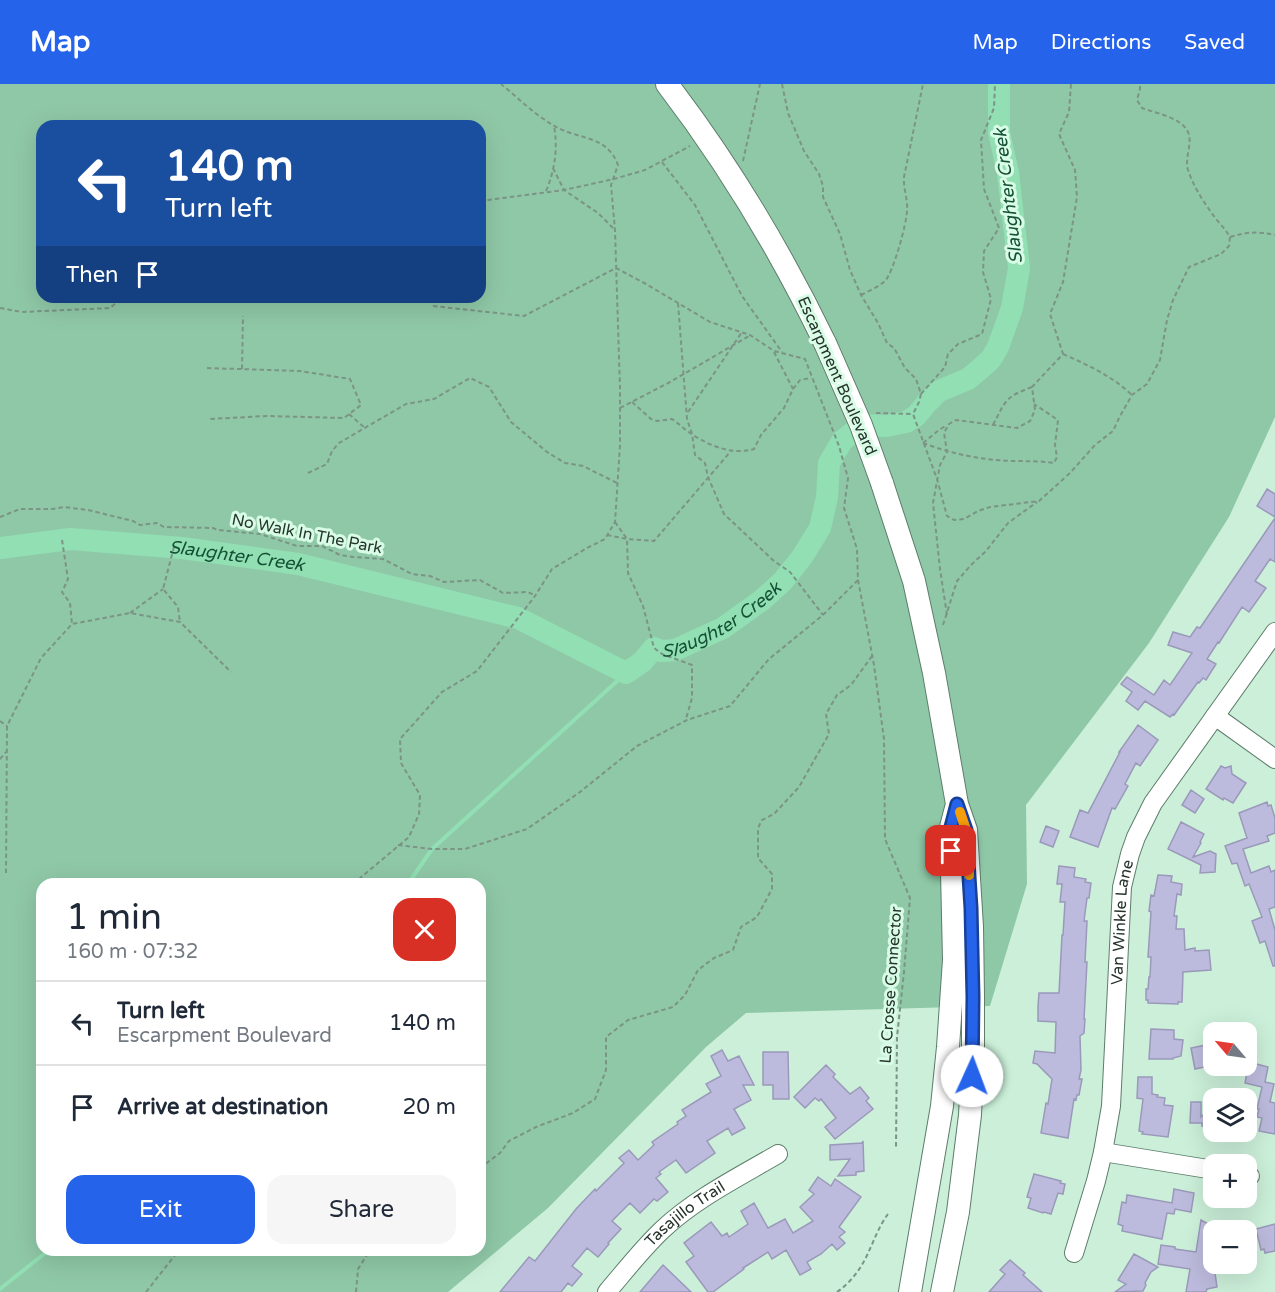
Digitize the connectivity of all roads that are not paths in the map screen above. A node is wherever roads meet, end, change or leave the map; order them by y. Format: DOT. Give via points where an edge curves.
graph roads {
  1 [pos="667,84"];
  2 [pos="1275,632"];
  3 [pos="1215,716"];
  4 [pos="1275,759"];
  5 [pos="957,804"];
  6 [pos="1103,1152"];
  7 [pos="778,1154"];
  8 [pos="1203,1168"];
  9 [pos="1074,1253"];
  10 [pos="607,1292"];
  11 [pos="910,1292"];
  12 [pos="942,1292"];
  1 -- 5 [label="main road, Escarpment Boulevard, bridge" via="704,133 775,245 861,425 914,581"];
  2 -- 3 [label="street, Van Winkle Lane"];
  3 -- 4 [label="street"];
  3 -- 6 [label="street, Van Winkle Lane" via="1154,803 1130,854 1122,887 1113,1091"];
  5 -- 11 [label="main road, Escarpment Boulevard" via="950,831 954,960 948,1047 942,1106"];
  5 -- 12 [label="main road, Escarpment Boulevard" via="968,852 973,1057 958,1212"];
  6 -- 8 [label="street"];
  6 -- 9 [label="street, Van Winkle Lane"];
  7 -- 10 [label="street, Tasajillo Trail" via="701,1199 670,1223"];
}
